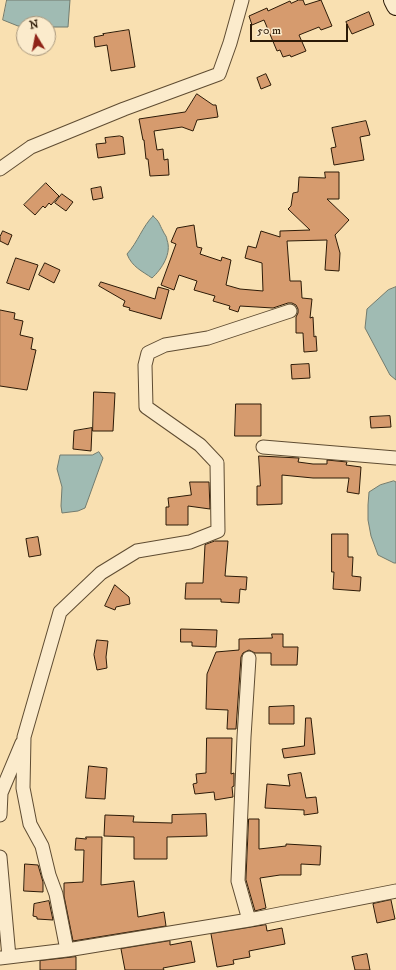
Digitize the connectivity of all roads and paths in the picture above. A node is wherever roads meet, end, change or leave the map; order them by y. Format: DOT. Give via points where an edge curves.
graph roads {
  1 [pos="242,0"];
  2 [pos="393,0"];
  3 [pos="396,6"];
  4 [pos="0,169"];
  5 [pos="290,311"];
  6 [pos="263,447"];
  7 [pos="396,458"];
  8 [pos="249,658"];
  9 [pos="24,737"];
  10 [pos="0,815"];
  11 [pos="0,857"];
  12 [pos="396,891"];
  13 [pos="248,920"];
  14 [pos="67,950"];
  15 [pos="4,957"];
  1 -- 4 [label="street" via="219,74 31,147"];
  2 -- 3 [label="main road"];
  5 -- 9 [label="street" via="208,338 165,345 148,353 145,365 146,407 200,445 217,462 218,531 190,542 137,551 101,573 60,612"];
  6 -- 7 [label="street"];
  8 -- 13 [label="street" via="238,881"];
  9 -- 10 [label="street" via="1,793"];
  9 -- 14 [label="street" via="23,788 30,824 42,846 56,894"];
  11 -- 15 [label="street"];
  12 -- 13 [label="street"];
  13 -- 14 [label="street"];
  14 -- 15 [label="street"];
}
